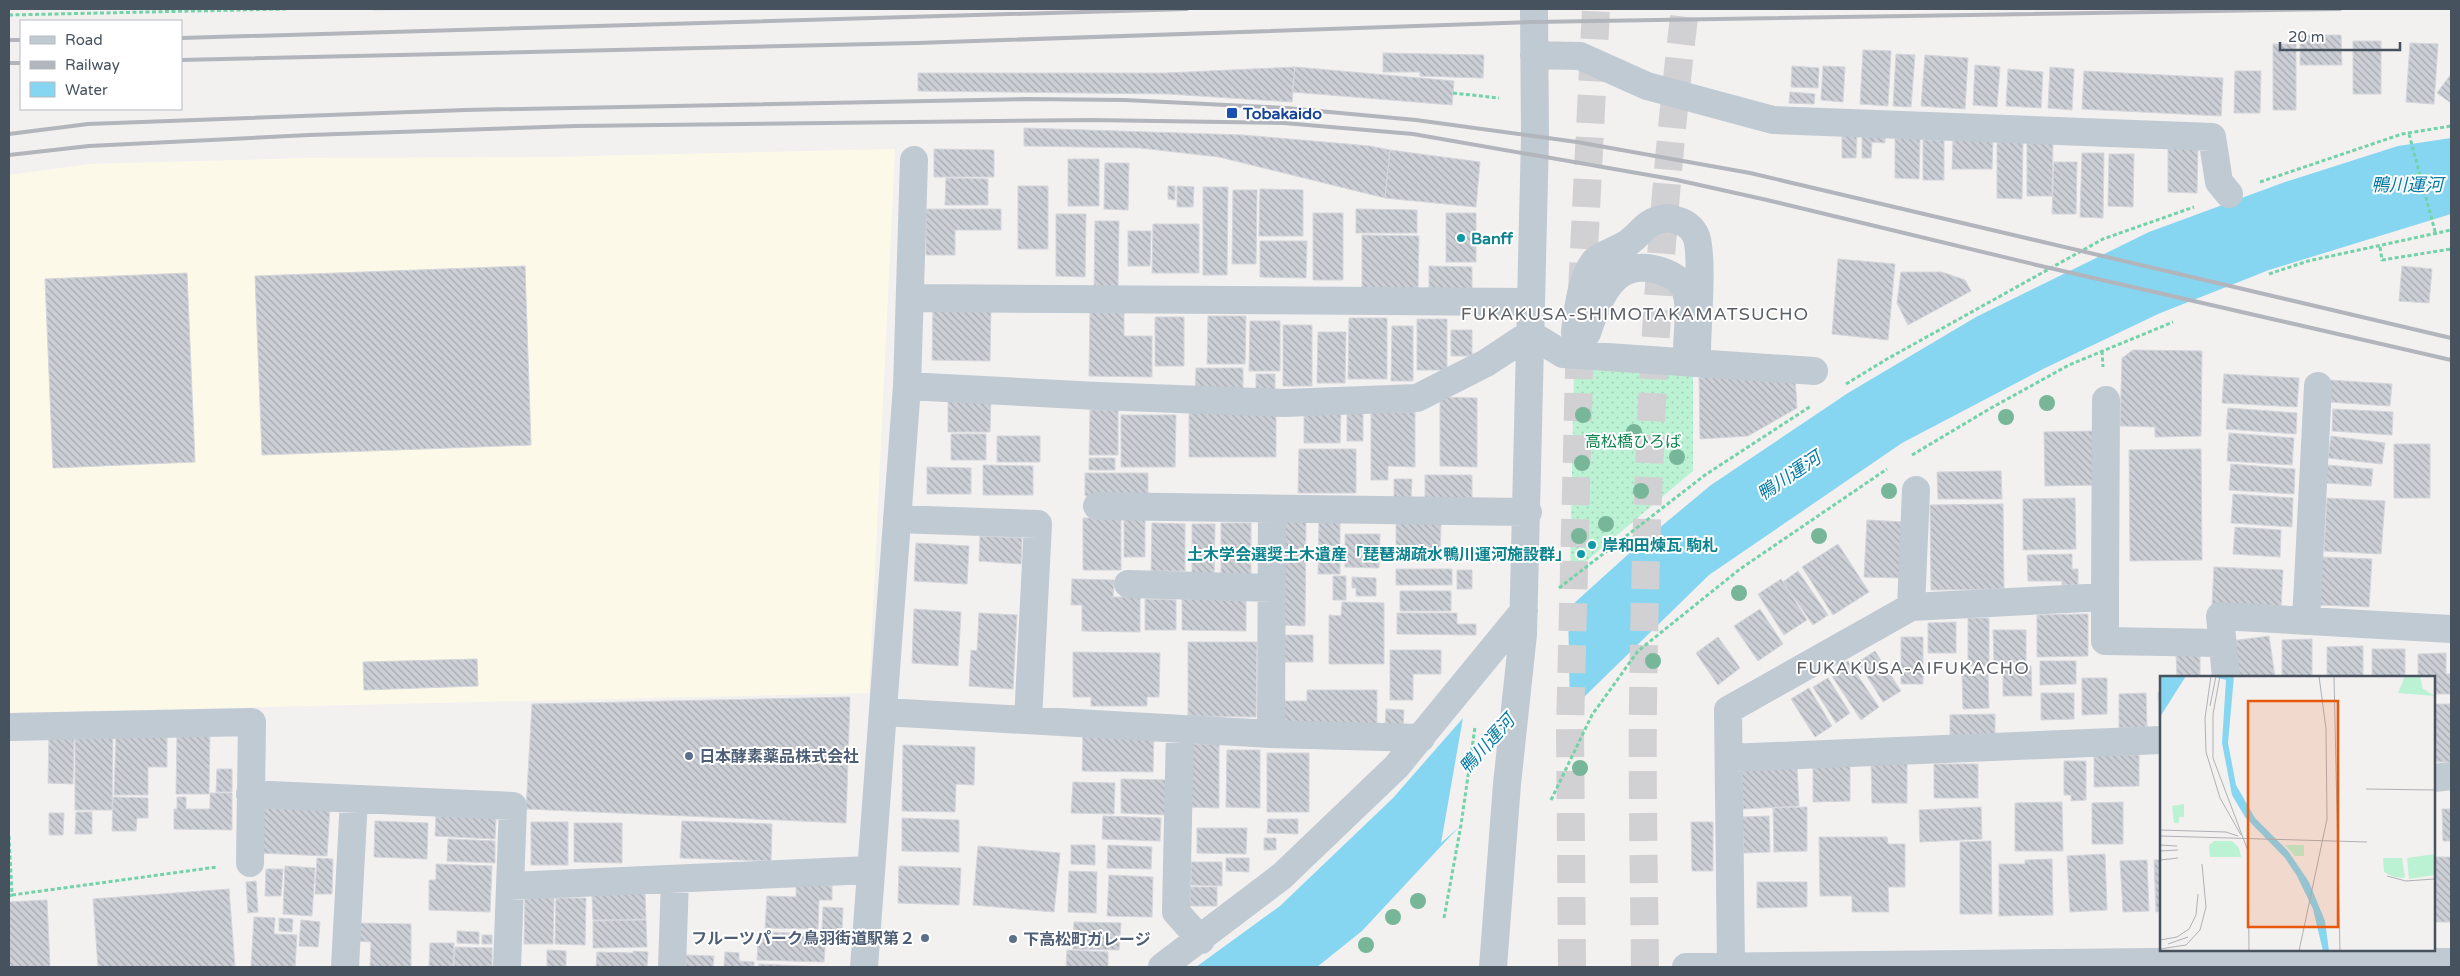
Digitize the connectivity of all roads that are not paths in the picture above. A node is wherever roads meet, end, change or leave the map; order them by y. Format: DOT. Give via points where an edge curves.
graph roads {
  1 [pos="1534,9"];
  2 [pos="1534,55"];
  3 [pos="914,160"];
  4 [pos="2229,194"];
  5 [pos="911,298"];
  6 [pos="1530,302"];
  7 [pos="1530,334"];
  8 [pos="1580,343"];
  9 [pos="1661,360"];
  10 [pos="1814,371"];
  11 [pos="907,386"];
  12 [pos="2318,386"];
  13 [pos="2106,400"];
  14 [pos="1916,490"];
  15 [pos="1097,506"];
  16 [pos="1272,509"];
  17 [pos="1528,512"];
  18 [pos="897,519"];
  19 [pos="1128,584"];
  20 [pos="1272,588"];
  21 [pos="2106,597"];
  22 [pos="1911,607"];
  23 [pos="1523,622"];
  24 [pos="2306,622"];
  25 [pos="2451,629"];
  26 [pos="2222,643"];
  27 [pos="2226,676"];
  28 [pos="884,712"];
  29 [pos="1028,720"];
  30 [pos="9,728"];
  31 [pos="1180,729"];
  32 [pos="1271,734"];
  33 [pos="1422,738"];
  34 [pos="2160,740"];
  35 [pos="1729,758"];
  36 [pos="2451,776"];
  37 [pos="2435,778"];
  38 [pos="250,794"];
  39 [pos="354,799"];
  40 [pos="250,863"];
  41 [pos="870,870"];
  42 [pos="675,879"];
  43 [pos="510,886"];
  44 [pos="1201,940"];
  45 [pos="2247,959"];
  46 [pos="2451,962"];
  47 [pos="1731,966"];
  48 [pos="1882,966"];
  49 [pos="345,967"];
  50 [pos="507,967"];
  51 [pos="672,967"];
  52 [pos="864,967"];
  53 [pos="1162,967"];
  54 [pos="1493,967"];
  55 [pos="1686,967"];
  1 -- 2 [label="street"];
  2 -- 4 [label="street" via="1580,56 1647,86 1773,120 2212,137 2219,182"];
  2 -- 6 [label="street" via="1536,137"];
  3 -- 5 [label="street"];
  5 -- 6 [label="street"];
  5 -- 11 [label="street"];
  6 -- 7 [label="street"];
  7 -- 8 [label="street" via="1563,354"];
  7 -- 11 [label="street" via="1486,363 1418,398 1284,403"];
  7 -- 17 [label="street"];
  8 -- 8 [label="street" via="1608,284 1622,272 1648,267 1669,273 1684,286 1687,350 1696,350 1700,275 1696,235 1685,222 1669,218 1652,220 1629,242 1596,260 1586,276 1577,310"];
  8 -- 9 [label="street"];
  8 -- 9 [label="street" via="1626,292 1635,285 1657,283 1667,288 1679,313 1675,342"];
  9 -- 10 [label="street"];
  11 -- 18 [label="street"];
  12 -- 24 [label="street"];
  13 -- 21 [label="street"];
  14 -- 22 [label="street"];
  15 -- 16 [label="street"];
  16 -- 17 [label="street"];
  16 -- 20 [label="street"];
  17 -- 23 [label="street"];
  18 -- 28 [label="street"];
  18 -- 29 [label="street" via="1038,524"];
  19 -- 20 [label="street"];
  20 -- 32 [label="street"];
  21 -- 22 [label="street"];
  21 -- 26 [label="street" via="2105,641"];
  22 -- 35 [label="street" via="1728,710"];
  23 -- 33 [label="street"];
  23 -- 54 [label="street"];
  24 -- 25 [label="street"];
  24 -- 26 [label="street" via="2220,616"];
  26 -- 27 [label="street"];
  28 -- 29 [label="street"];
  28 -- 41 [label="street"];
  29 -- 31 [label="street"];
  30 -- 38 [label="street" via="252,722"];
  31 -- 32 [label="street"];
  31 -- 44 [label="street" via="1176,912"];
  32 -- 33 [label="street"];
  33 -- 44 [label="street" via="1282,876"];
  34 -- 35 [label="street"];
  35 -- 47 [label="street"];
  36 -- 37 [label="street"];
  38 -- 39 [label="street"];
  38 -- 40 [label="street"];
  39 -- 43 [label="street" via="513,806"];
  39 -- 49 [label="street"];
  41 -- 42 [label="street"];
  41 -- 52 [label="street"];
  42 -- 43 [label="street"];
  42 -- 51 [label="street"];
  43 -- 50 [label="street"];
  44 -- 53 [label="street"];
  45 -- 46 [label="street"];
  45 -- 48 [label="street"];
  47 -- 48 [label="street"];
  47 -- 55 [label="street"];
}
